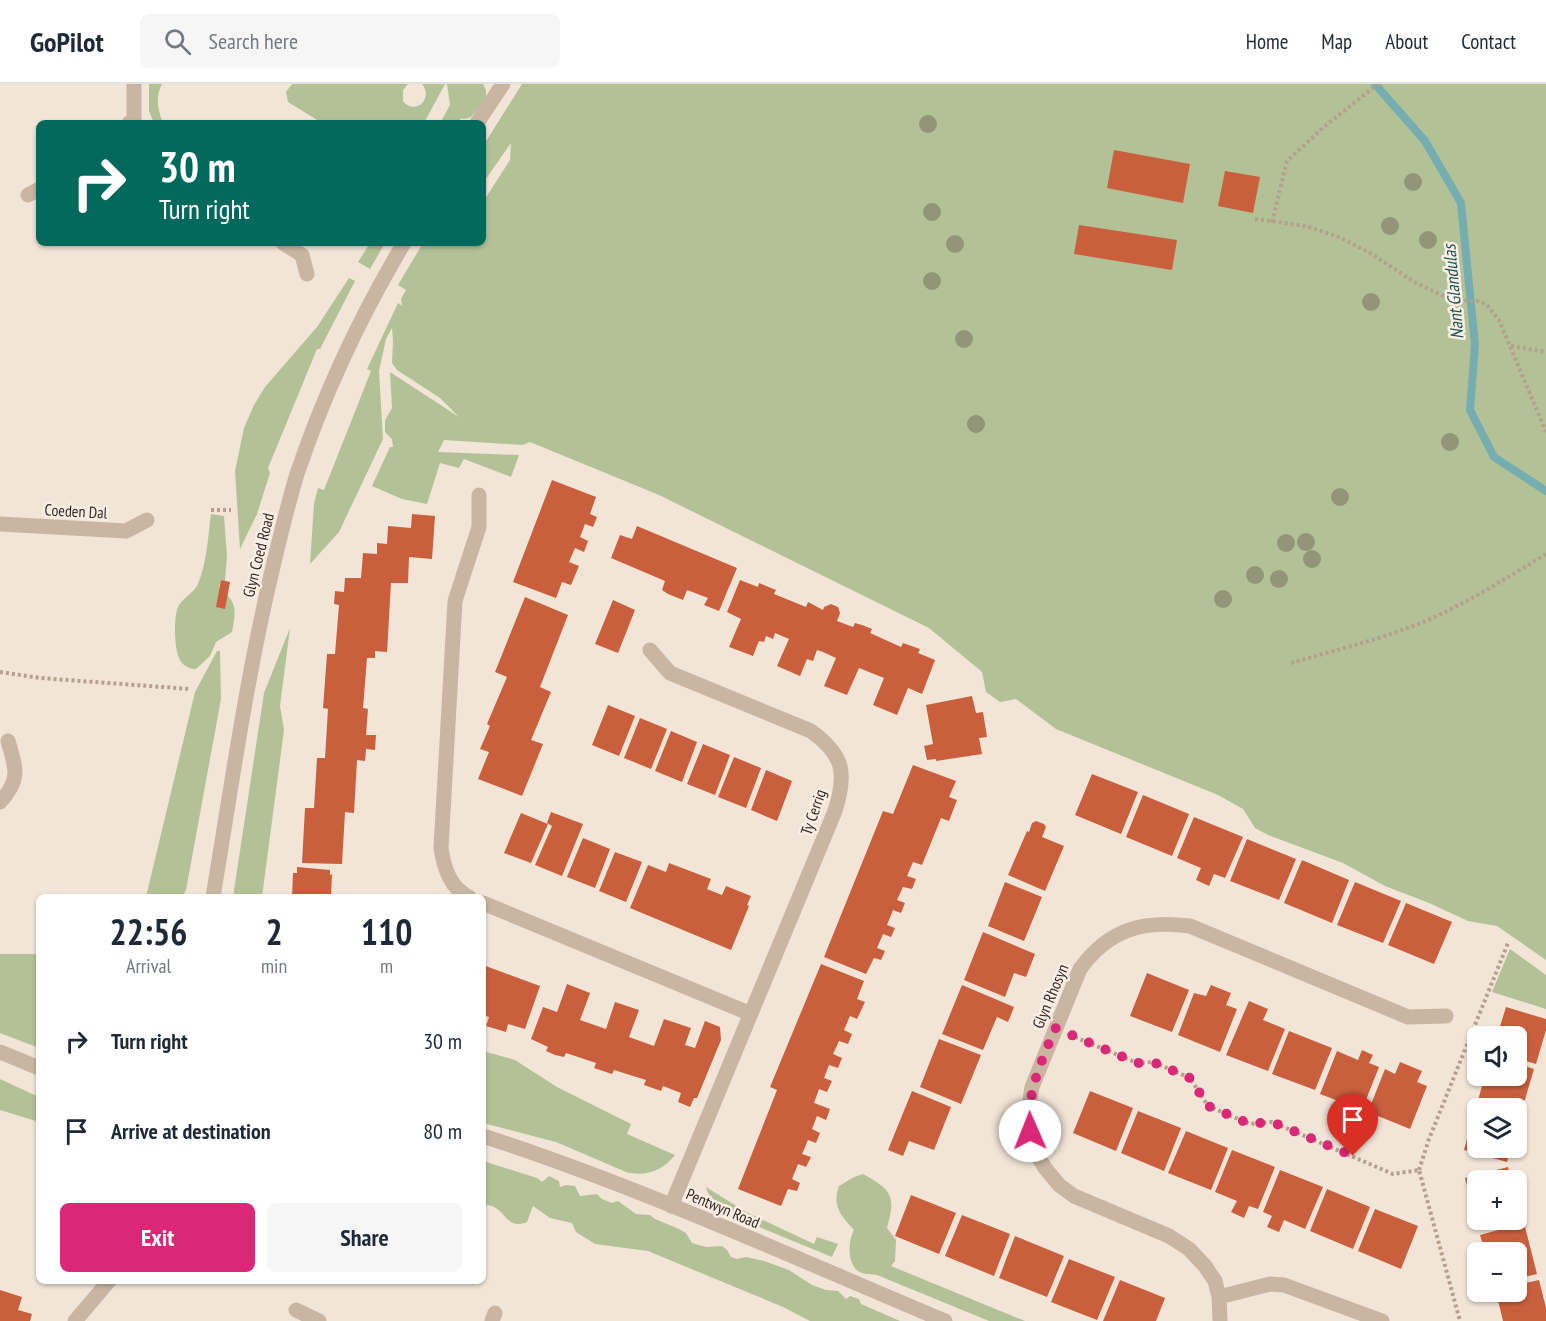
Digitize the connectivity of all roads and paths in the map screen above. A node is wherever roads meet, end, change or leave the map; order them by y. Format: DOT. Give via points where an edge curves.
graph roads {
  1 [pos="134,84"];
  2 [pos="502,84"];
  3 [pos="1378,84"];
  4 [pos="133,120"];
  5 [pos="479,120"];
  6 [pos="1255,219"];
  7 [pos="1272,222"];
  8 [pos="288,246"];
  9 [pos="402,246"];
  10 [pos="307,274"];
  11 [pos="1511,346"];
  12 [pos="1546,352"];
  13 [pos="1546,432"];
  14 [pos="479,495"];
  15 [pos="211,510"];
  16 [pos="231,510"];
  17 [pos="147,520"];
  18 [pos="0,524"];
  19 [pos="1546,554"];
  20 [pos="650,650"];
  21 [pos="1291,663"];
  22 [pos="0,672"];
  23 [pos="190,689"];
  24 [pos="8,741"];
  25 [pos="0,802"];
  26 [pos="214,894"];
  27 [pos="463,894"];
  28 [pos="486,904"];
  29 [pos="1508,942"];
  30 [pos="751,1014"];
  31 [pos="1446,1016"];
  32 [pos="1055,1028"];
  33 [pos="0,1052"];
  34 [pos="36,1067"];
  35 [pos="486,1137"];
  36 [pos="1419,1170"];
  37 [pos="671,1206"];
  38 [pos="106,1284"];
  39 [pos="1219,1297"];
  40 [pos="296,1310"];
  41 [pos="75,1321"];
  42 [pos="319,1321"];
  43 [pos="945,1321"];
  44 [pos="1220,1321"];
  45 [pos="1382,1321"];
  46 [pos="1460,1321"];
  1 -- 4 [label="street"];
  2 -- 5 [label="street"];
  3 -- 7 [label="path" via="1287,162"];
  6 -- 7 [label="path"];
  7 -- 11 [label="path" via="1306,226 1339,237 1452,300 1479,301 1500,320"];
  8 -- 10 [label="street" via="302,255"];
  9 -- 26 [label="street, Glyn Coed Road" via="345,354 297,475 258,636"];
  11 -- 12 [label="path"];
  11 -- 13 [label="path"];
  14 -- 27 [label="street" via="479,527 453,615 441,848 450,880"];
  15 -- 16 [label="path"];
  17 -- 18 [label="street, Coeden Dal" via="126,531"];
  19 -- 21 [label="path" via="1496,586 1435,616"];
  20 -- 30 [label="street, Ty Cerrig" via="669,674 811,731 828,743 838,760 842,775 835,811"];
  22 -- 23 [label="path"];
  24 -- 25 [label="street" via="17,771 10,792"];
  28 -- 30 [label="street"];
  29 -- 36 [label="path"];
  30 -- 37 [label="street, Ty Cerrig"];
  31 -- 32 [label="street, Glyn Rhosyn" via="1408,1017 1190,926 1165,923 1122,932 1089,956"];
  32 -- 36 [label="path" via="1137,1063 1153,1062 1190,1078 1208,1106 1250,1124 1272,1122 1393,1173"];
  32 -- 39 [label="street, Glyn Rhosyn" via="1032,1087 1028,1112 1034,1150 1059,1185 1074,1196 1180,1242 1205,1266"];
  33 -- 34 [label="street"];
  35 -- 37 [label="street, Pentwyn Road"];
  36 -- 46 [label="path"];
  37 -- 43 [label="street, Pentwyn Road"];
  38 -- 41 [label="street"];
  39 -- 44 [label="street, Glyn Rhosyn"];
  39 -- 45 [label="street" via="1270,1284 1284,1285"];
  40 -- 42 [label="street"];
}
